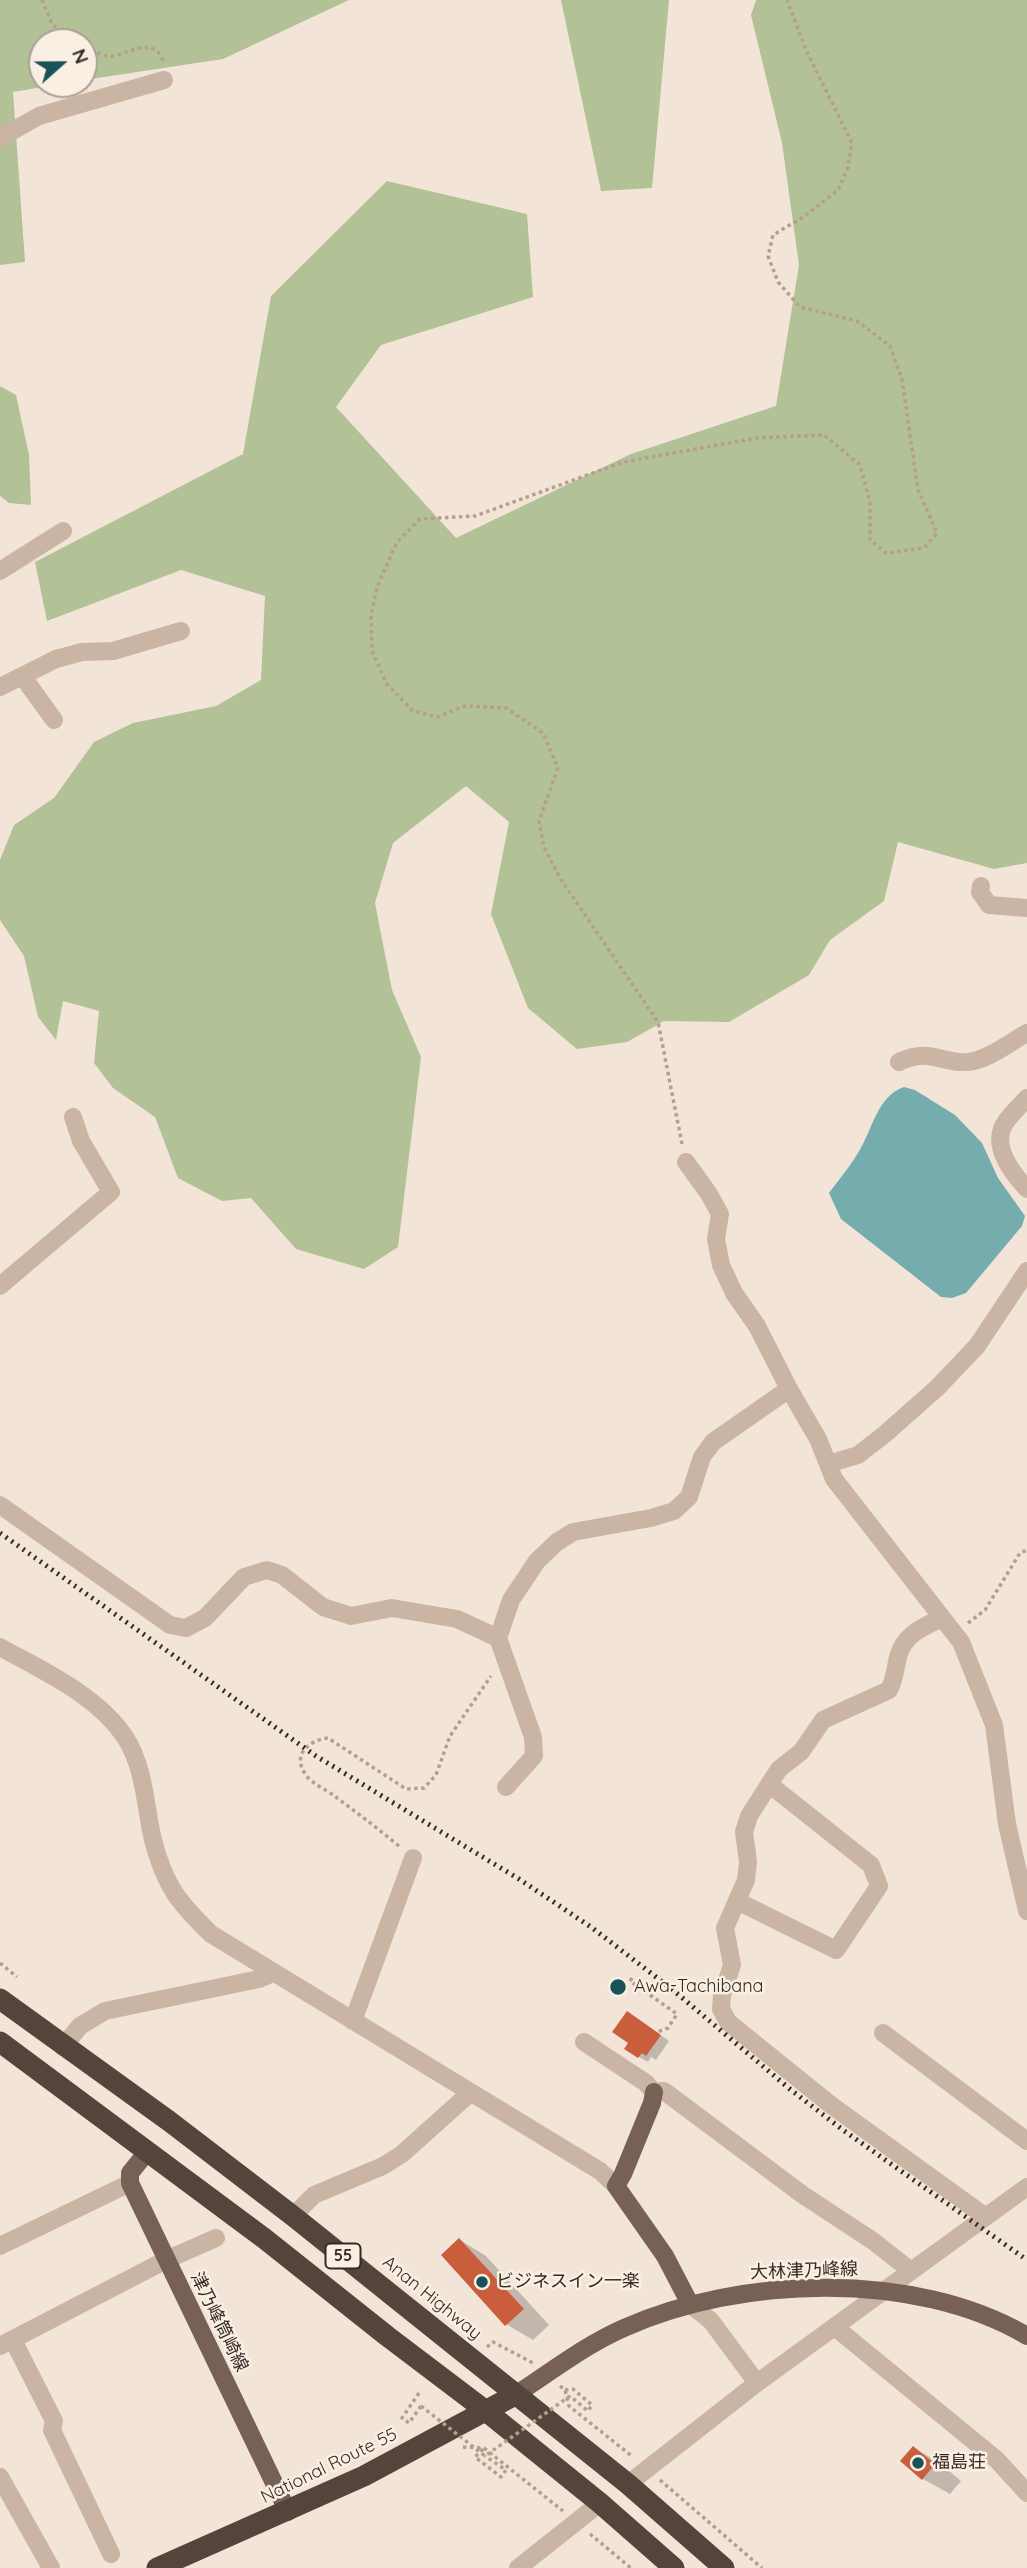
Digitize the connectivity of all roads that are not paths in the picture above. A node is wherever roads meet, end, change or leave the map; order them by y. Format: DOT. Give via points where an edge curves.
graph roads {
  1 [pos="164,80"];
  2 [pos="0,138"];
  3 [pos="63,531"];
  4 [pos="0,571"];
  5 [pos="181,631"];
  6 [pos="23,677"];
  7 [pos="0,687"];
  8 [pos="54,720"];
  9 [pos="981,886"];
  10 [pos="1027,908"];
  11 [pos="1027,1033"];
  12 [pos="899,1062"];
  13 [pos="1027,1098"];
  14 [pos="73,1117"];
  15 [pos="685,1162"];
  16 [pos="1027,1189"];
  17 [pos="1027,1271"];
  18 [pos="0,1286"];
  19 [pos="789,1389"];
  20 [pos="828,1464"];
  21 [pos="0,1505"];
  22 [pos="942,1618"];
  23 [pos="498,1638"];
  24 [pos="0,1647"];
  25 [pos="769,1784"];
  26 [pos="506,1787"];
  27 [pos="413,1858"];
  28 [pos="737,1901"];
  29 [pos="1027,1911"];
  30 [pos="273,1973"];
  31 [pos="0,1999"];
  32 [pos="353,2021"];
  33 [pos="883,2033"];
  34 [pos="584,2042"];
  35 [pos="1,2044"];
  36 [pos="63,2047"];
  37 [pos="654,2092"];
  38 [pos="470,2093"];
  39 [pos="1027,2141"];
  40 [pos="147,2152"];
  41 [pos="130,2183"];
  42 [pos="616,2186"];
  43 [pos="1027,2187"];
  44 [pos="293,2216"];
  45 [pos="986,2217"];
  46 [pos="216,2238"];
  47 [pos="0,2246"];
  48 [pos="166,2260"];
  49 [pos="910,2270"];
  50 [pos="882,2290"];
  51 [pos="690,2304"];
  52 [pos="836,2328"];
  53 [pos="1027,2336"];
  54 [pos="6,2343"];
  55 [pos="757,2383"];
  56 [pos="515,2395"];
  57 [pos="485,2411"];
  58 [pos="0,2477"];
  59 [pos="628,2484"];
  60 [pos="1027,2493"];
  61 [pos="600,2503"];
  62 [pos="288,2512"];
  63 [pos="111,2554"];
  64 [pos="51,2568"];
  65 [pos="159,2568"];
  66 [pos="518,2568"];
  67 [pos="674,2568"];
  68 [pos="724,2568"];
  1 -- 2 [label="street" via="39,116"];
  3 -- 4 [label="street"];
  5 -- 6 [label="street" via="113,650 56,659"];
  6 -- 7 [label="street"];
  6 -- 8 [label="street"];
  9 -- 10 [label="street" via="989,905"];
  11 -- 12 [label="street" via="966,1062 928,1055"];
  13 -- 16 [label="street" via="1002,1129 1001,1147"];
  14 -- 18 [label="street" via="81,1141 111,1192"];
  15 -- 19 [label="street" via="719,1214 716,1239 721,1265"];
  17 -- 20 [label="street" via="976,1346 938,1387 858,1455"];
  19 -- 20 [label="street"];
  19 -- 23 [label="street" via="713,1442 702,1457 690,1497 674,1511 573,1532 557,1542 537,1561 511,1600"];
  20 -- 22 [label="street" via="834,1479"];
  21 -- 23 [label="street" via="170,1625 186,1628 205,1618 244,1577 267,1570 282,1575 323,1607 351,1616 392,1608 457,1619"];
  22 -- 25 [label="street" via="907,1639 889,1690 823,1720 801,1752 787,1760"];
  22 -- 29 [label="street" via="961,1642 994,1725 1007,1824"];
  23 -- 26 [label="street" via="533,1737 534,1756"];
  24 -- 30 [label="street" via="103,1711 126,1739 143,1781 153,1840 165,1879 181,1905 211,1934"];
  25 -- 28 [label="street" via="744,1832 748,1862"];
  25 -- 28 [label="street" via="871,1865 879,1886 836,1950"];
  27 -- 32 [label="street"];
  28 -- 45 [label="street" via="726,1928 732,1965 721,2009 729,2022 831,2105"];
  30 -- 32 [label="street"];
  30 -- 36 [label="street" via="105,2011 80,2026"];
  31 -- 36 [label="highway, Anan Highway / 55"];
  32 -- 38 [label="street"];
  33 -- 39 [label="street"];
  34 -- 37 [label="street"];
  35 -- 40 [label="highway, 55"];
  36 -- 44 [label="highway, Anan Highway / 55"];
  37 -- 42 [label="main road"];
  37 -- 49 [label="street" via="664,2091 675,2098"];
  38 -- 42 [label="street"];
  38 -- 44 [label="street" via="402,2154 314,2194"];
  40 -- 41 [label="main road" via="130,2173"];
  40 -- 57 [label="highway, 55"];
  41 -- 47 [label="street"];
  41 -- 48 [label="main road, 津乃峰筒崎線"];
  42 -- 51 [label="main road" via="665,2256"];
  43 -- 45 [label="street"];
  44 -- 56 [label="highway, Anan Highway / 55"];
  45 -- 49 [label="street"];
  46 -- 48 [label="street"];
  48 -- 54 [label="street"];
  48 -- 62 [label="main road, 津乃峰筒崎線"];
  49 -- 50 [label="street"];
  50 -- 51 [label="main road, 大林津乃峰線" via="771,2290"];
  50 -- 52 [label="street"];
  50 -- 53 [label="main road, 大林津乃峰線" via="961,2308"];
  51 -- 55 [label="street" via="711,2321"];
  51 -- 56 [label="main road, 大林津乃峰線" via="625,2327"];
  52 -- 55 [label="street"];
  52 -- 60 [label="street" via="997,2460"];
  54 -- 63 [label="street" via="54,2421 52,2430"];
  55 -- 59 [label="street"];
  56 -- 57 [label="highway, National Route 55"];
  56 -- 59 [label="highway, Anan Highway / 55"];
  57 -- 61 [label="highway, 55"];
  57 -- 62 [label="highway, National Route 55"];
  58 -- 64 [label="street"];
  59 -- 68 [label="highway, Anan Highway / 55"];
  61 -- 66 [label="street"];
  61 -- 67 [label="highway, 55"];
  62 -- 65 [label="highway, National Route 55"];
}
